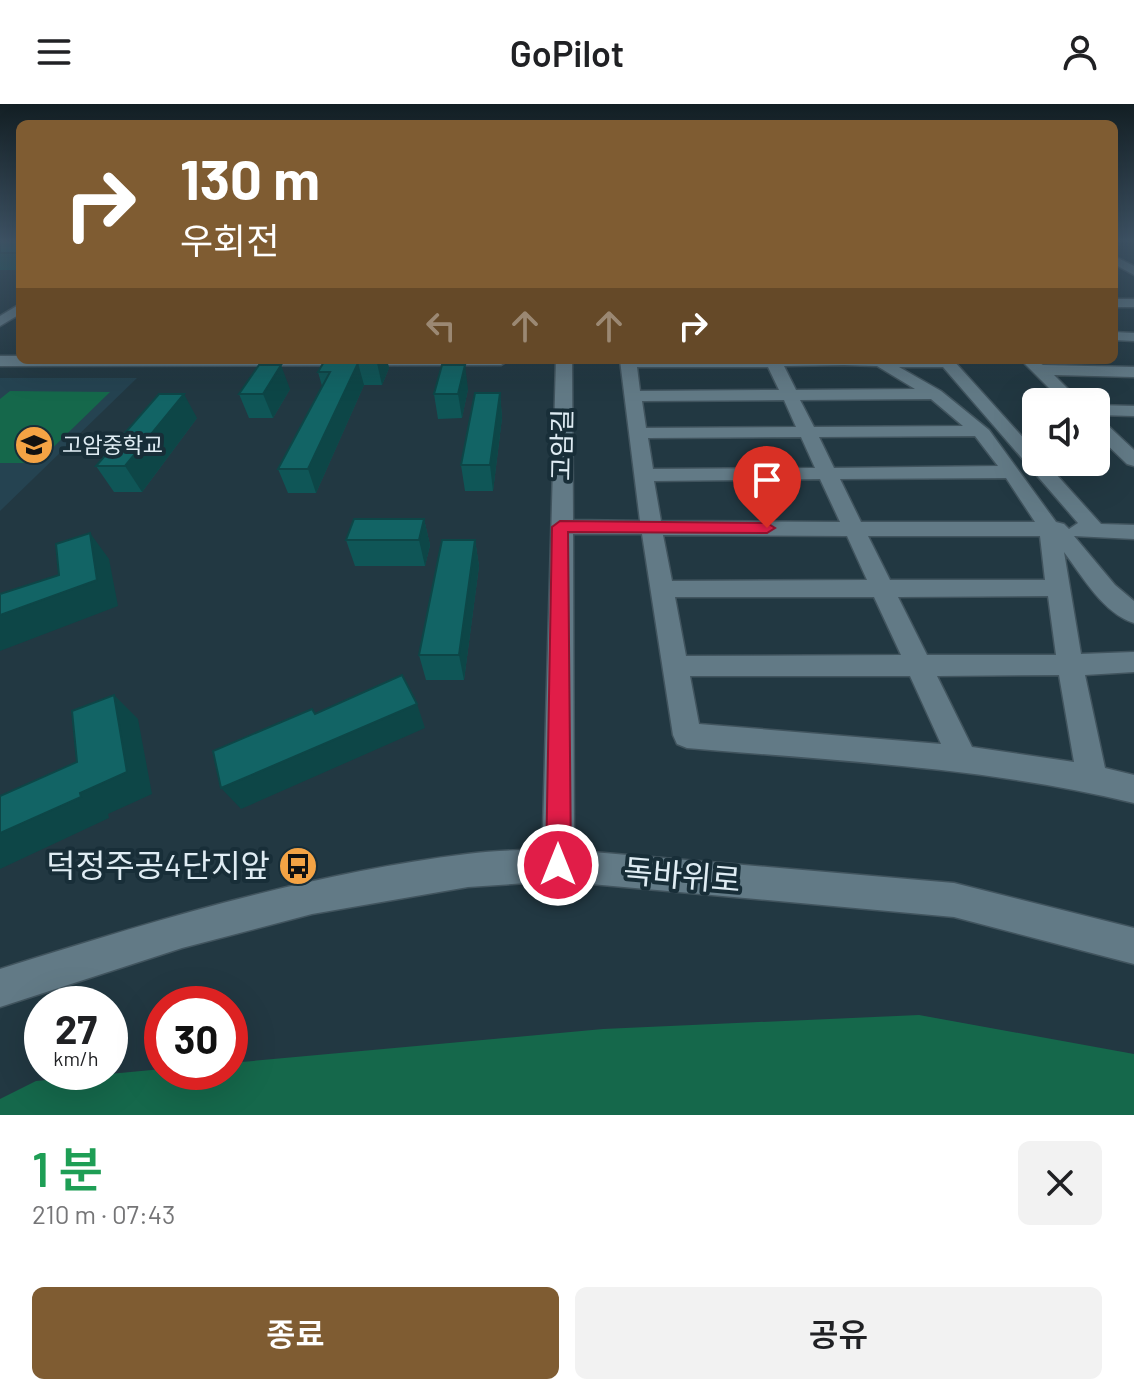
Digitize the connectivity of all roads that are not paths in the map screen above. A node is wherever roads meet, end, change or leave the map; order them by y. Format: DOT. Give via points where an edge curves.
graph roads {
  1 [pos="564,364"];
  2 [pos="628,364"];
  3 [pos="775,364"];
  4 [pos="883,364"];
  5 [pos="949,364"];
  6 [pos="1033,365"];
  7 [pos="1134,372"];
  8 [pos="1058,388"];
  9 [pos="935,394"];
  10 [pos="790,395"];
  11 [pos="633,396"];
  12 [pos="1110,410"];
  13 [pos="1134,411"];
  14 [pos="979,431"];
  15 [pos="807,432"];
  16 [pos="638,433"];
  17 [pos="1110,437"];
  18 [pos="1134,460"];
  19 [pos="1012,472"];
  20 [pos="644,475"];
  21 [pos="828,475"];
  22 [pos="560,527"];
  23 [pos="651,527"];
  24 [pos="854,529"];
  25 [pos="1053,529"];
  26 [pos="1095,530"];
  27 [pos="1134,532"];
  28 [pos="1057,588"];
  29 [pos="661,589"];
  30 [pos="882,589"];
  31 [pos="1134,614"];
  32 [pos="1134,662"];
  33 [pos="1070,665"];
  34 [pos="675,666"];
  35 [pos="919,668"];
  36 [pos="963,759"];
  37 [pos="1092,779"];
  38 [pos="1134,789"];
  39 [pos="558,865"];
  40 [pos="1134,946"];
  41 [pos="0,988"];
  1 -- 22 [label="street, 고암길"];
  2 -- 11 [label="street"];
  3 -- 10 [label="street"];
  4 -- 9 [label="street"];
  5 -- 26 [label="street"];
  6 -- 7 [label="street"];
  6 -- 8 [label="street"];
  9 -- 10 [label="street"];
  9 -- 14 [label="street"];
  10 -- 11 [label="street"];
  10 -- 15 [label="street"];
  11 -- 16 [label="street"];
  12 -- 13 [label="street"];
  14 -- 15 [label="street"];
  14 -- 19 [label="street"];
  15 -- 16 [label="street"];
  15 -- 21 [label="street"];
  16 -- 20 [label="street"];
  17 -- 18 [label="street"];
  19 -- 21 [label="street"];
  19 -- 25 [label="street"];
  20 -- 21 [label="street"];
  20 -- 23 [label="street"];
  21 -- 24 [label="street"];
  22 -- 23 [label="street"];
  22 -- 39 [label="street, 고암길"];
  23 -- 24 [label="street"];
  23 -- 29 [label="street"];
  24 -- 25 [label="street"];
  24 -- 30 [label="street"];
  25 -- 26 [label="street"];
  25 -- 28 [label="street"];
  25 -- 31 [label="street"];
  26 -- 27 [label="street"];
  28 -- 30 [label="street"];
  28 -- 33 [label="street"];
  29 -- 30 [label="street"];
  29 -- 34 [label="street"];
  30 -- 35 [label="street"];
  32 -- 33 [label="street"];
  33 -- 35 [label="street"];
  33 -- 37 [label="street"];
  34 -- 35 [label="street"];
  34 -- 36 [label="street" via="687,735"];
  35 -- 36 [label="street"];
  36 -- 37 [label="street"];
  37 -- 38 [label="street"];
  39 -- 40 [label="street, 독바위로" via="954,900"];
  39 -- 41 [label="street, 독바위로" via="468,870 312,897 182,930"];
}
